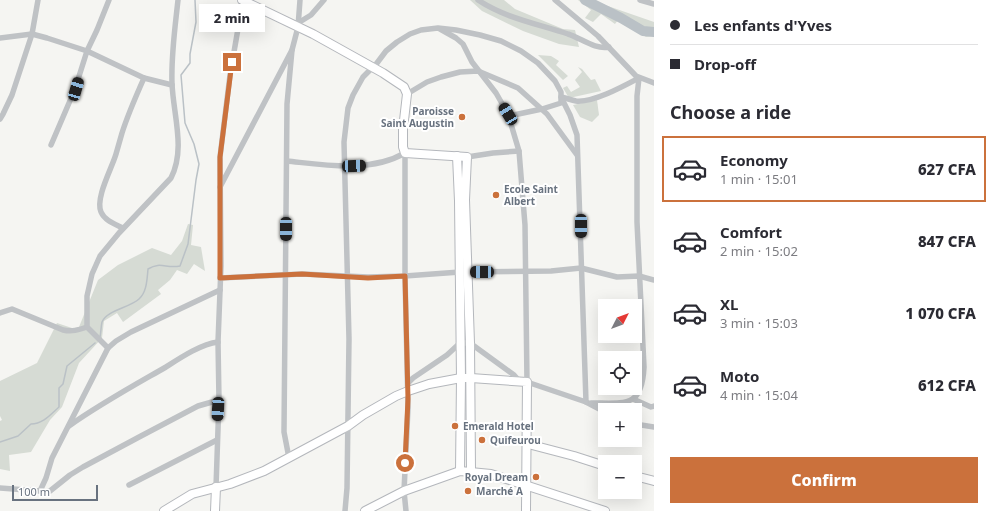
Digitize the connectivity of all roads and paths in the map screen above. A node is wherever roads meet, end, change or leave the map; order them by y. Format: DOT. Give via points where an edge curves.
graph roads {
  1 [pos="38,0"];
  2 [pos="109,0"];
  3 [pos="178,0"];
  4 [pos="245,0"];
  5 [pos="300,0"];
  6 [pos="324,0"];
  7 [pos="478,0"];
  8 [pos="555,0"];
  9 [pos="640,0"];
  10 [pos="654,4"];
  11 [pos="298,25"];
  12 [pos="438,28"];
  13 [pos="32,34"];
  14 [pos="0,38"];
  15 [pos="609,48"];
  16 [pos="292,50"];
  17 [pos="87,51"];
  18 [pos="372,68"];
  19 [pos="478,71"];
  20 [pos="144,78"];
  21 [pos="639,78"];
  22 [pos="654,83"];
  23 [pos="172,85"];
  24 [pos="407,94"];
  25 [pos="561,97"];
  26 [pos="542,109"];
  27 [pos="509,116"];
  28 [pos="0,119"];
  29 [pos="51,145"];
  30 [pos="519,151"];
  31 [pos="405,153"];
  32 [pos="577,155"];
  33 [pos="457,156"];
  34 [pos="466,156"];
  35 [pos="287,161"];
  36 [pos="344,166"];
  37 [pos="220,188"];
  38 [pos="123,228"];
  39 [pos="581,268"];
  40 [pos="464,272"];
  41 [pos="525,272"];
  42 [pos="286,275"];
  43 [pos="347,276"];
  44 [pos="405,276"];
  45 [pos="639,276"];
  46 [pos="220,278"];
  47 [pos="654,280"];
  48 [pos="220,290"];
  49 [pos="0,313"];
  50 [pos="87,327"];
  51 [pos="218,342"];
  52 [pos="460,343"];
  53 [pos="470,343"];
  54 [pos="108,348"];
  55 [pos="461,378"];
  56 [pos="471,378"];
  57 [pos="524,382"];
  58 [pos="408,387"];
  59 [pos="633,399"];
  60 [pos="219,400"];
  61 [pos="588,403"];
  62 [pos="654,406"];
  63 [pos="598,408"];
  64 [pos="642,425"];
  65 [pos="68,426"];
  66 [pos="348,426"];
  67 [pos="654,427"];
  68 [pos="217,440"];
  69 [pos="528,444"];
  70 [pos="288,458"];
  71 [pos="598,464"];
  72 [pos="460,471"];
  73 [pos="471,471"];
  74 [pos="642,478"];
  75 [pos="654,481"];
  76 [pos="129,485"];
  77 [pos="526,486"];
  78 [pos="216,487"];
  79 [pos="0,488"];
  80 [pos="40,491"];
  81 [pos="404,491"];
  82 [pos="164,511"];
  83 [pos="215,511"];
  84 [pos="345,511"];
  85 [pos="365,511"];
  86 [pos="406,511"];
  87 [pos="526,511"];
  88 [pos="605,511"];
  1 -- 13 [label="street"];
  2 -- 17 [label="street"];
  3 -- 23 [label="street"];
  4 -- 11 [label="street"];
  4 -- 37 [label="street" via="230,75 220,157"];
  5 -- 11 [label="street"];
  6 -- 11 [label="street"];
  7 -- 15 [label="street" via="512,16 569,34 601,48"];
  8 -- 15 [label="street"];
  9 -- 10 [label="street"];
  11 -- 16 [label="street"];
  11 -- 18 [label="street"];
  12 -- 18 [label="street" via="410,34 397,42"];
  12 -- 19 [label="street" via="463,44"];
  12 -- 25 [label="street" via="480,35 501,41 521,51 538,63 555,81"];
  13 -- 14 [label="street"];
  13 -- 17 [label="street"];
  13 -- 28 [label="street" via="12,95"];
  15 -- 21 [label="street"];
  16 -- 35 [label="street" via="287,104"];
  16 -- 37 [label="street"];
  17 -- 20 [label="street"];
  17 -- 29 [label="street" via="76,89"];
  18 -- 24 [label="street" via="396,81 404,87"];
  18 -- 36 [label="street" via="363,77 348,108"];
  19 -- 24 [label="street" via="441,76"];
  19 -- 26 [label="street" via="518,88"];
  19 -- 27 [label="street" via="496,93"];
  20 -- 23 [label="street"];
  20 -- 38 [label="street" via="127,117 101,195 101,213 107,220"];
  21 -- 22 [label="street"];
  21 -- 25 [label="street" via="597,97 578,101"];
  21 -- 45 [label="street"];
  23 -- 38 [label="street" via="178,150 175,170 171,178"];
  24 -- 31 [label="street" via="403,128"];
  25 -- 26 [label="street" via="561,103"];
  25 -- 32 [label="street" via="577,135"];
  26 -- 27 [label="street"];
  26 -- 32 [label="street"];
  27 -- 30 [label="street"];
  30 -- 34 [label="street"];
  30 -- 41 [label="street" via="525,224"];
  31 -- 33 [label="street"];
  31 -- 36 [label="street" via="380,163"];
  31 -- 44 [label="street"];
  32 -- 39 [label="street"];
  33 -- 34 [label="street"];
  33 -- 40 [label="street"];
  34 -- 40 [label="street"];
  35 -- 36 [label="street"];
  35 -- 42 [label="street"];
  36 -- 43 [label="street"];
  37 -- 46 [label="street"];
  38 -- 50 [label="street" via="94,267 86,296"];
  39 -- 41 [label="street"];
  39 -- 45 [label="street" via="617,276"];
  39 -- 61 [label="street"];
  40 -- 41 [label="street"];
  40 -- 44 [label="street"];
  40 -- 52 [label="street"];
  40 -- 53 [label="street"];
  41 -- 57 [label="street" via="528,372"];
  42 -- 43 [label="street"];
  42 -- 46 [label="street"];
  42 -- 70 [label="street" via="284,432"];
  43 -- 44 [label="street"];
  43 -- 66 [label="street"];
  44 -- 58 [label="street"];
  45 -- 47 [label="street"];
  45 -- 59 [label="street" via="644,367 643,382 638,396"];
  46 -- 48 [label="street"];
  48 -- 51 [label="street"];
  48 -- 54 [label="street" via="131,332"];
  49 -- 50 [label="street" via="12,309 69,331"];
  50 -- 54 [label="street"];
  51 -- 60 [label="street"];
  51 -- 65 [label="street" via="204,346 172,363"];
  52 -- 53 [label="street"];
  52 -- 55 [label="street"];
  52 -- 58 [label="street" via="413,378"];
  53 -- 56 [label="street"];
  53 -- 57 [label="street"];
  54 -- 65 [label="street"];
  55 -- 56 [label="street"];
  55 -- 58 [label="street"];
  55 -- 72 [label="street"];
  56 -- 57 [label="street"];
  56 -- 73 [label="street"];
  57 -- 61 [label="street"];
  57 -- 69 [label="street"];
  58 -- 66 [label="street"];
  58 -- 81 [label="street"];
  59 -- 61 [label="street" via="620,403"];
  59 -- 62 [label="street"];
  60 -- 68 [label="street"];
  60 -- 80 [label="street" via="198,406 83,467 50,491"];
  61 -- 63 [label="street"];
  64 -- 67 [label="street"];
  65 -- 80 [label="street" via="52,458"];
  66 -- 70 [label="street"];
  66 -- 84 [label="street"];
  68 -- 76 [label="street"];
  68 -- 78 [label="street"];
  69 -- 71 [label="street"];
  69 -- 77 [label="street"];
  70 -- 78 [label="street" via="264,471"];
  72 -- 73 [label="street"];
  72 -- 81 [label="street"];
  73 -- 77 [label="street" via="491,474"];
  74 -- 75 [label="street"];
  77 -- 87 [label="street"];
  77 -- 88 [label="street"];
  78 -- 82 [label="street" via="192,494"];
  78 -- 83 [label="street"];
  79 -- 80 [label="street"];
  81 -- 85 [label="street"];
  81 -- 86 [label="street"];
}
